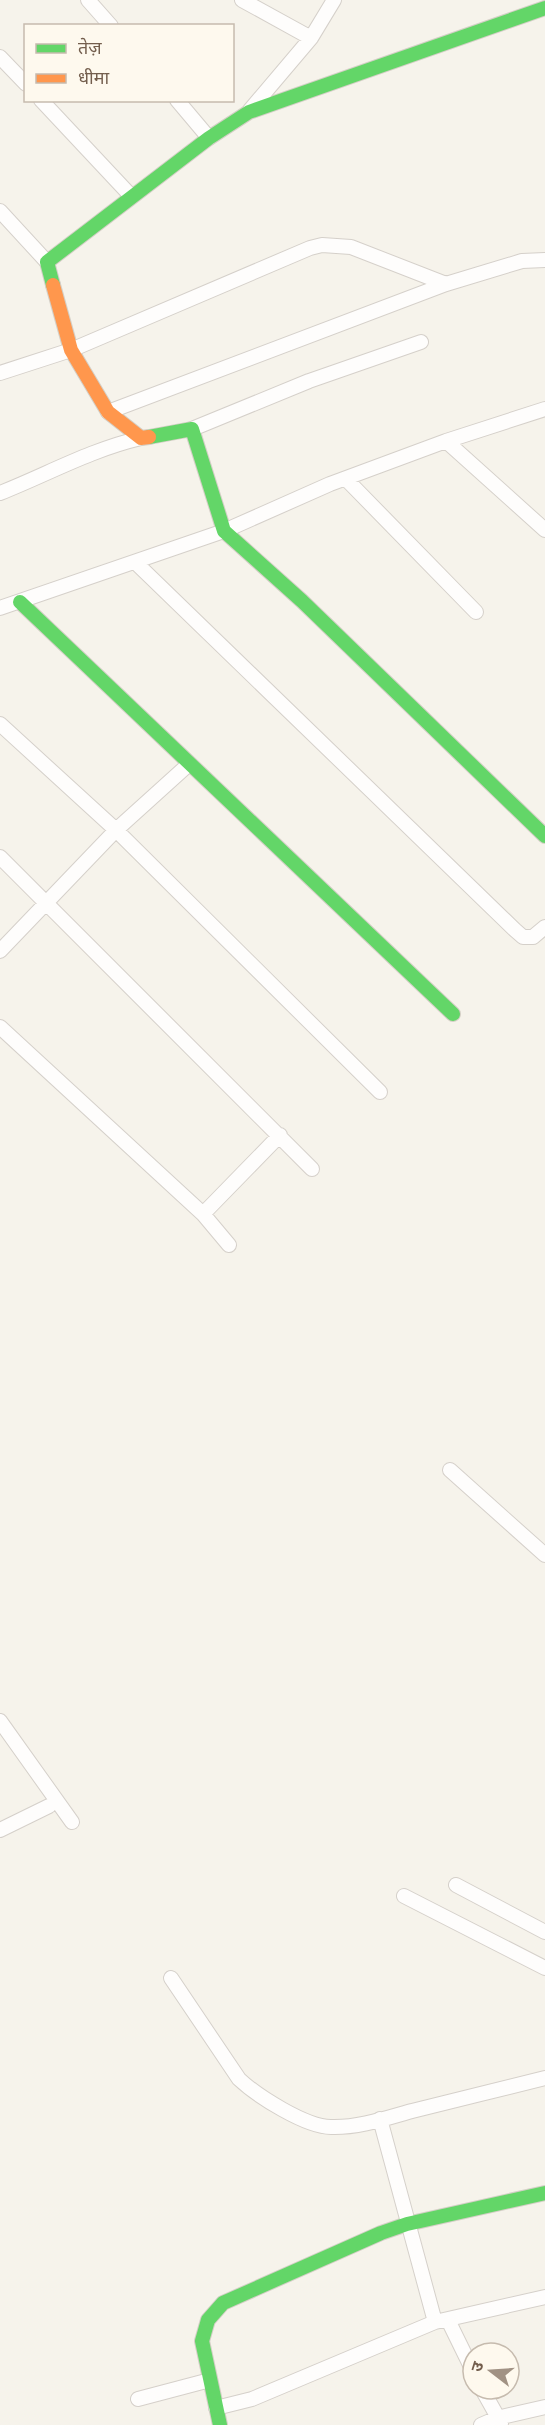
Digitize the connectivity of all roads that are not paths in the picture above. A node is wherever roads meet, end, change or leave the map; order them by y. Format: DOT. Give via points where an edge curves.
graph roads {
  1 [pos="88,0"];
  2 [pos="242,0"];
  3 [pos="334,0"];
  4 [pos="545,8"];
  5 [pos="109,24"];
  6 [pos="311,38"];
  7 [pos="0,57"];
  8 [pos="24,82"];
  9 [pos="43,102"];
  10 [pos="179,102"];
  11 [pos="249,112"];
  12 [pos="209,138"];
  13 [pos="131,196"];
  14 [pos="0,211"];
  15 [pos="545,260"];
  16 [pos="47,262"];
  17 [pos="446,284"];
  18 [pos="421,342"];
  19 [pos="71,350"];
  20 [pos="0,373"];
  21 [pos="545,409"];
  22 [pos="108,412"];
  23 [pos="192,429"];
  24 [pos="141,438"];
  25 [pos="446,441"];
  26 [pos="346,479"];
  27 [pos="0,493"];
  28 [pos="545,530"];
  29 [pos="224,531"];
  30 [pos="135,562"];
  31 [pos="20,602"];
  32 [pos="0,608"];
  33 [pos="476,612"];
  34 [pos="0,724"];
  35 [pos="189,764"];
  36 [pos="116,831"];
  37 [pos="545,836"];
  38 [pos="0,857"];
  39 [pos="47,904"];
  40 [pos="545,927"];
  41 [pos="0,951"];
  42 [pos="453,1014"];
  43 [pos="0,1027"];
  44 [pos="380,1092"];
  45 [pos="280,1135"];
  46 [pos="312,1169"];
  47 [pos="203,1214"];
  48 [pos="229,1245"];
  49 [pos="450,1470"];
  50 [pos="545,1555"];
  51 [pos="0,1721"];
  52 [pos="49,1806"];
  53 [pos="72,1822"];
  54 [pos="0,1830"];
  55 [pos="456,1885"];
  56 [pos="404,1896"];
  57 [pos="545,1932"];
  58 [pos="545,1968"];
  59 [pos="171,1978"];
  60 [pos="545,2078"];
  61 [pos="380,2120"];
  62 [pos="545,2193"];
  63 [pos="407,2224"];
  64 [pos="545,2297"];
  65 [pos="441,2321"];
  66 [pos="461,2352"];
  67 [pos="210,2380"];
  68 [pos="138,2399"];
  69 [pos="488,2401"];
  70 [pos="545,2407"];
  71 [pos="216,2409"];
  72 [pos="499,2422"];
  73 [pos="220,2425"];
  74 [pos="481,2425"];
  1 -- 5 [label="street"];
  2 -- 6 [label="street"];
  3 -- 6 [label="street"];
  4 -- 11 [label="street"];
  6 -- 11 [label="street"];
  7 -- 8 [label="street"];
  9 -- 13 [label="street"];
  10 -- 12 [label="street"];
  11 -- 12 [label="street"];
  12 -- 13 [label="street"];
  13 -- 16 [label="street"];
  14 -- 16 [label="street"];
  15 -- 17 [label="street" via="522,261"];
  16 -- 19 [label="street"];
  17 -- 19 [label="street" via="351,247 322,244"];
  17 -- 22 [label="street"];
  18 -- 23 [label="street" via="309,381"];
  19 -- 20 [label="street"];
  19 -- 22 [label="street"];
  21 -- 25 [label="street"];
  22 -- 24 [label="street"];
  23 -- 24 [label="street"];
  23 -- 29 [label="street"];
  24 -- 27 [label="street" via="74,459"];
  25 -- 26 [label="street"];
  25 -- 28 [label="street"];
  26 -- 29 [label="street"];
  26 -- 33 [label="street"];
  29 -- 30 [label="street"];
  29 -- 37 [label="street"];
  30 -- 31 [label="street"];
  30 -- 40 [label="street" via="515,930 523,937 533,937"];
  31 -- 32 [label="street"];
  31 -- 35 [label="street"];
  34 -- 36 [label="street"];
  35 -- 36 [label="street"];
  35 -- 42 [label="street"];
  36 -- 39 [label="street"];
  36 -- 44 [label="street"];
  38 -- 39 [label="street"];
  39 -- 41 [label="street"];
  39 -- 45 [label="street"];
  43 -- 47 [label="street"];
  45 -- 46 [label="street"];
  45 -- 47 [label="street"];
  47 -- 48 [label="street"];
  49 -- 50 [label="street"];
  51 -- 53 [label="street"];
  52 -- 54 [label="street"];
  55 -- 57 [label="street"];
  56 -- 58 [label="street"];
  59 -- 61 [label="street" via="239,2079 252,2091 309,2121 329,2127"];
  60 -- 61 [label="street"];
  61 -- 63 [label="street"];
  62 -- 63 [label="street"];
  63 -- 65 [label="street"];
  63 -- 67 [label="street" via="223,2303 210,2314 204,2326 202,2341"];
  64 -- 65 [label="street"];
  65 -- 66 [label="street"];
  65 -- 71 [label="street" via="252,2399"];
  67 -- 68 [label="street"];
  67 -- 71 [label="street"];
  69 -- 72 [label="street"];
  70 -- 72 [label="street"];
  71 -- 73 [label="street"];
  72 -- 74 [label="street"];
}
